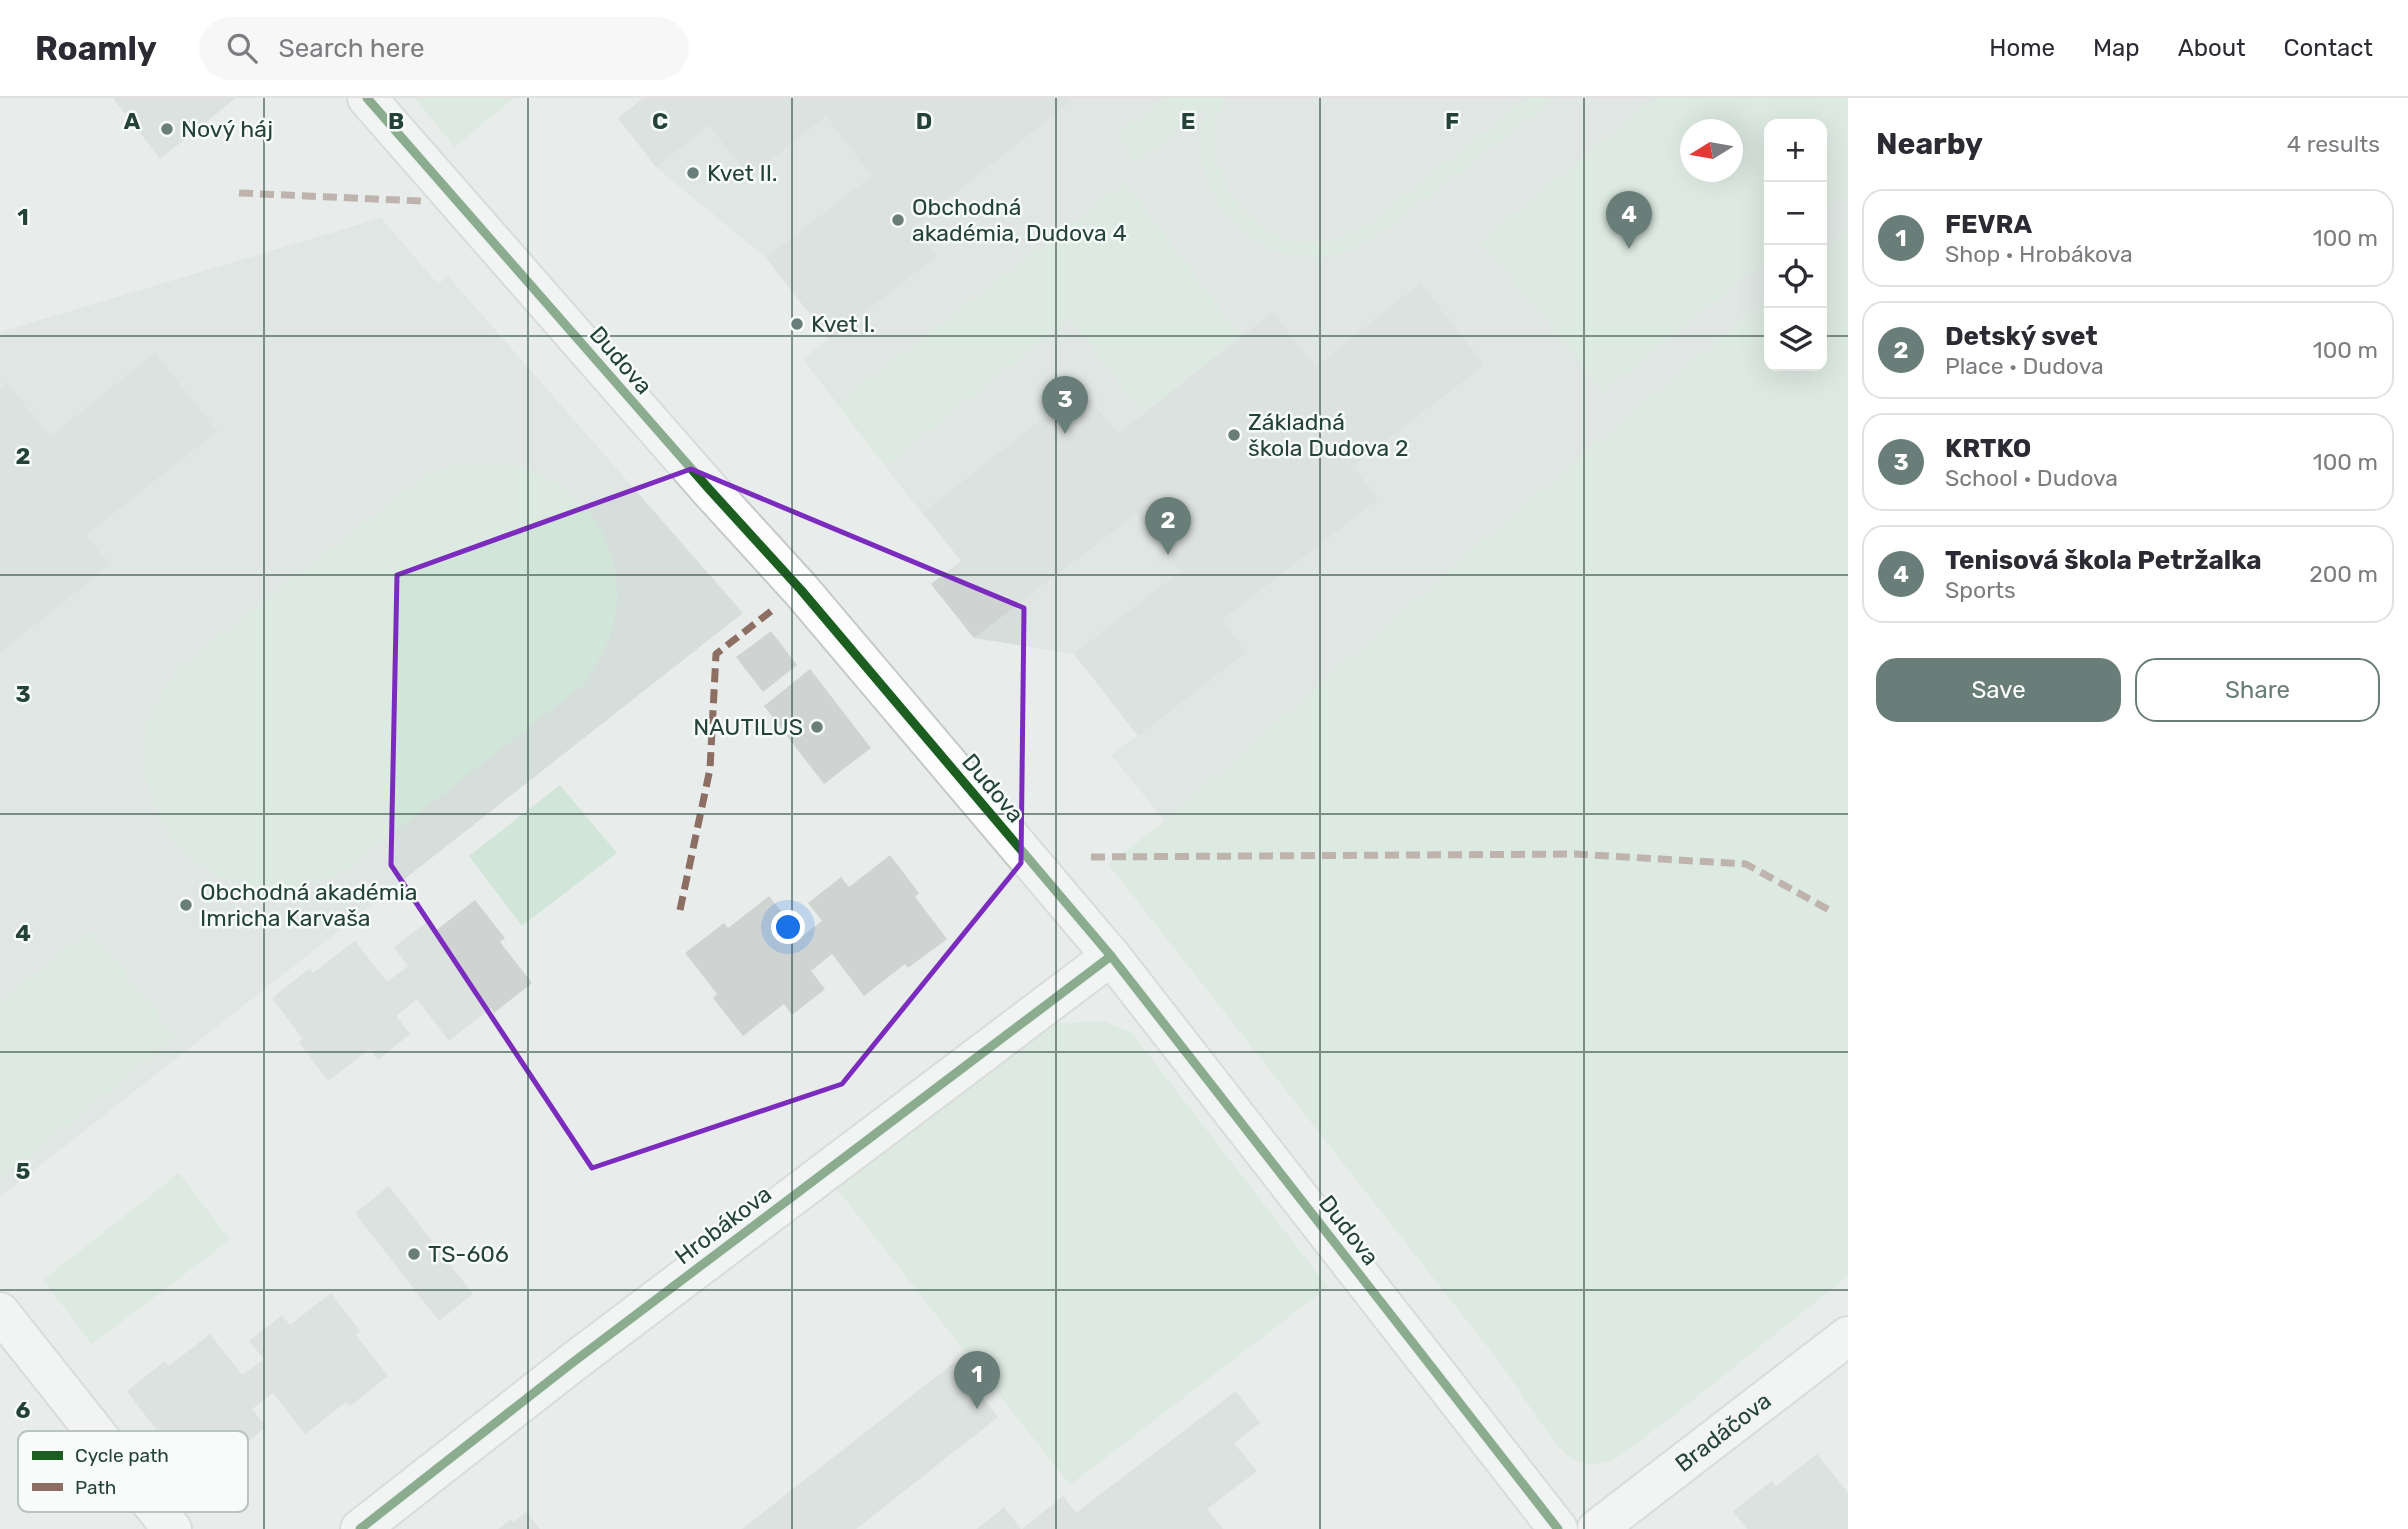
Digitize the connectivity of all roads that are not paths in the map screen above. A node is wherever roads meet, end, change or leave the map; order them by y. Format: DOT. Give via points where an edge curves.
graph roads {
  1 [pos="367,98"];
  2 [pos="1111,956"];
  3 [pos="0,1312"];
  4 [pos="1848,1336"];
  5 [pos="94,1431"];
  6 [pos="159,1512"];
  7 [pos="172,1529"];
  8 [pos="360,1529"];
  9 [pos="1558,1529"];
  10 [pos="1597,1529"];
  1 -- 2 [label="street, Dudova" via="801,590"];
  2 -- 8 [label="street, Hrobákova" via="561,1371"];
  2 -- 9 [label="street, Dudova"];
  3 -- 5 [label="street"];
  4 -- 10 [label="street, Bradáčova"];
  6 -- 7 [label="street"];
}
